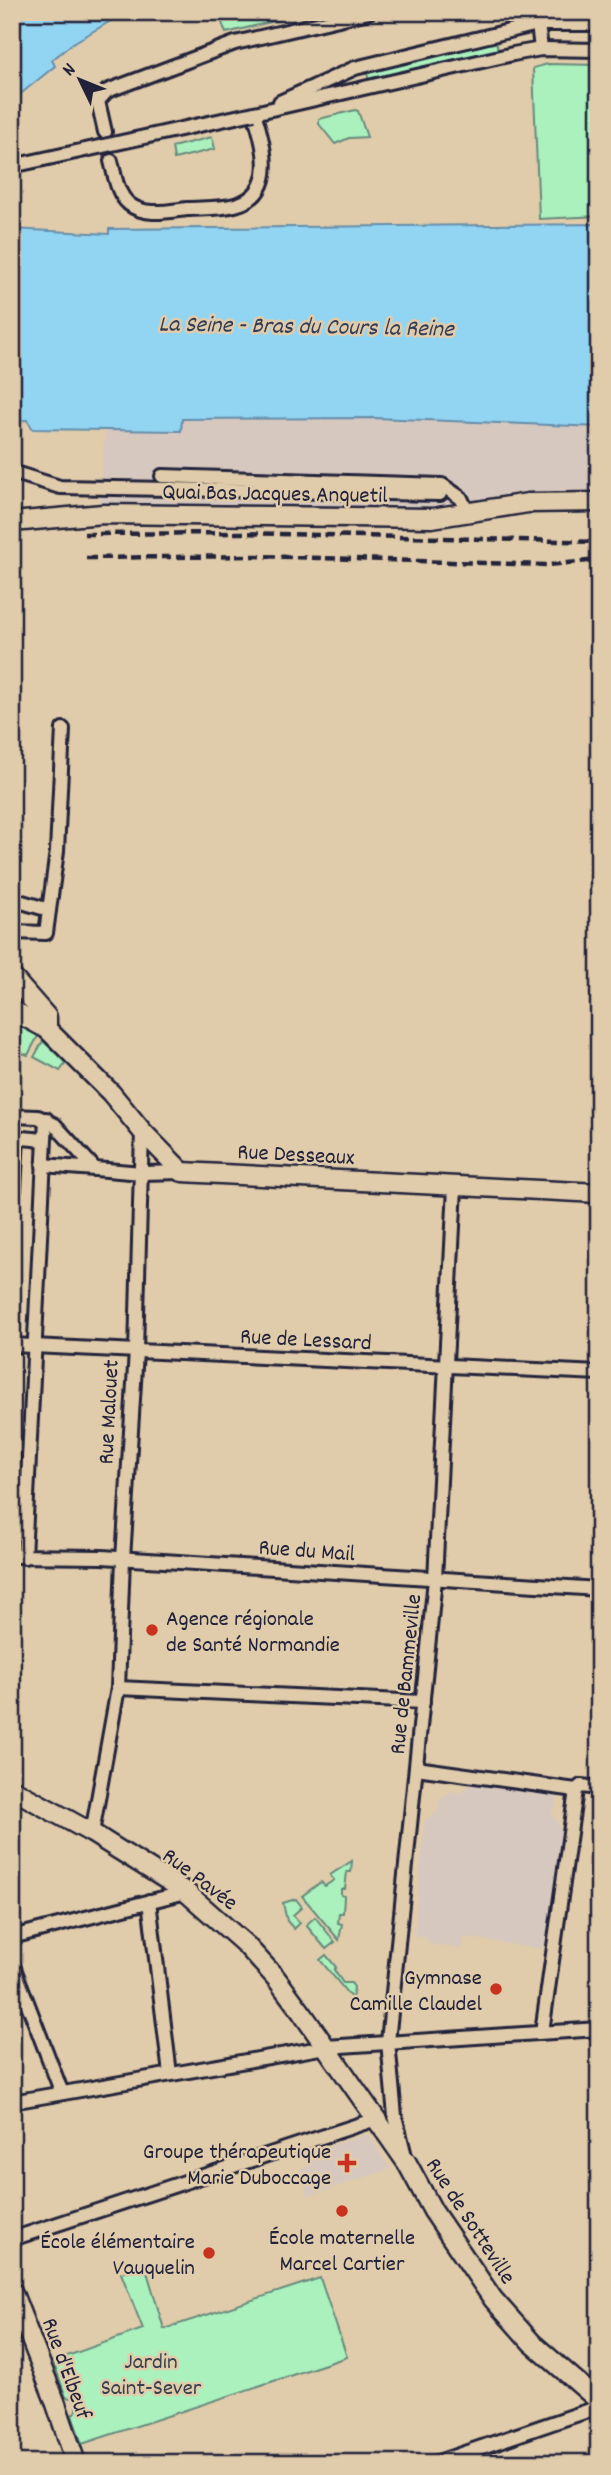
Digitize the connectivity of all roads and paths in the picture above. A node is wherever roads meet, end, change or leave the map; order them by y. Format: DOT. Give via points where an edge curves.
graph roads {
  1 [pos="369,12"];
  2 [pos="526,12"];
  3 [pos="549,12"];
  4 [pos="538,24"];
  5 [pos="599,24"];
  6 [pos="541,49"];
  7 [pos="599,50"];
  8 [pos="258,112"];
  9 [pos="104,132"];
  10 [pos="111,161"];
  11 [pos="12,166"];
  12 [pos="12,472"];
  13 [pos="162,476"];
  14 [pos="440,494"];
  15 [pos="599,502"];
  16 [pos="468,513"];
  17 [pos="12,522"];
  18 [pos="64,729"];
  19 [pos="12,899"];
  20 [pos="49,910"];
  21 [pos="12,932"];
  22 [pos="12,976"];
  23 [pos="12,1010"];
  24 [pos="47,1029"];
  25 [pos="12,1116"];
  26 [pos="46,1119"];
  27 [pos="142,1131"];
  28 [pos="15,1138"];
  29 [pos="44,1140"];
  30 [pos="43,1165"];
  31 [pos="95,1169"];
  32 [pos="182,1172"];
  33 [pos="142,1173"];
  34 [pos="455,1187"];
  35 [pos="13,1190"];
  36 [pos="41,1192"];
  37 [pos="599,1194"];
  38 [pos="12,1345"];
  39 [pos="35,1347"];
  40 [pos="136,1351"];
  41 [pos="446,1366"];
  42 [pos="599,1373"];
  43 [pos="18,1556"];
  44 [pos="123,1559"];
  45 [pos="435,1579"];
  46 [pos="599,1589"];
  47 [pos="118,1688"];
  48 [pos="422,1702"];
  49 [pos="416,1768"];
  50 [pos="12,1788"];
  51 [pos="599,1788"];
  52 [pos="576,1790"];
  53 [pos="92,1833"];
  54 [pos="186,1892"];
  55 [pos="149,1901"];
  56 [pos="12,1937"];
  57 [pos="12,1963"];
  58 [pos="599,2029"];
  59 [pos="542,2032"];
  60 [pos="388,2042"];
  61 [pos="326,2048"];
  62 [pos="170,2074"];
  63 [pos="62,2093"];
  64 [pos="12,2102"];
  65 [pos="376,2119"];
  66 [pos="398,2132"];
  67 [pos="407,2164"];
  68 [pos="12,2239"];
  69 [pos="12,2291"];
  70 [pos="599,2401"];
  71 [pos="599,2407"];
  72 [pos="76,2463"];
  73 [pos="435,2463"];
  1 -- 9 [label="street" via="234,43 107,91 99,101"];
  2 -- 4 [label="street"];
  3 -- 4 [label="street"];
  4 -- 5 [label="street"];
  4 -- 6 [label="street"];
  4 -- 8 [label="street" via="355,68"];
  6 -- 7 [label="street"];
  6 -- 8 [label="street"];
  8 -- 10 [label="street" via="265,170 256,191 238,204 142,210 122,196"];
  8 -- 11 [label="street, bridge"];
  12 -- 14 [label="street" via="60,487"];
  13 -- 16 [label="street, Quai Bas Jacques Anquetil" via="442,485 461,498"];
  15 -- 16 [label="street, Quai Bas Jacques Anquetil" via="528,503"];
  16 -- 17 [label="street, Quai Bas Jacques Anquetil" via="384,519 125,514"];
  18 -- 20 [label="street"];
  19 -- 20 [label="street"];
  20 -- 21 [label="street" via="47,933"];
  22 -- 24 [label="street" via="47,1017"];
  23 -- 24 [label="street"];
  24 -- 27 [label="street"];
  25 -- 26 [label="street"];
  26 -- 29 [label="street"];
  26 -- 31 [label="street"];
  27 -- 32 [label="street"];
  27 -- 33 [label="street, Rue Malouet"];
  28 -- 29 [label="street"];
  28 -- 35 [label="street"];
  29 -- 30 [label="street"];
  30 -- 31 [label="street, Rue Desseaux"];
  30 -- 36 [label="street"];
  31 -- 33 [label="street, Rue Desseaux"];
  32 -- 33 [label="street, Rue Desseaux"];
  32 -- 34 [label="street, Rue Desseaux"];
  33 -- 40 [label="street, Rue Malouet"];
  34 -- 37 [label="street, Rue Desseaux"];
  34 -- 41 [label="street, Rue de Bammeville"];
  35 -- 36 [label="street"];
  36 -- 39 [label="street"];
  38 -- 39 [label="street, Rue de Lessard"];
  39 -- 40 [label="street, Rue de Lessard"];
  39 -- 43 [label="street"];
  40 -- 41 [label="street, Rue de Lessard"];
  40 -- 44 [label="street, Rue Malouet"];
  41 -- 42 [label="street, Rue de Lessard"];
  41 -- 45 [label="street, Rue de Bammeville"];
  43 -- 44 [label="street, Rue du Mail"];
  44 -- 45 [label="street, Rue du Mail"];
  44 -- 47 [label="street, Rue Malouet"];
  45 -- 46 [label="street, Rue du Mail"];
  45 -- 48 [label="street, Rue de Bammeville"];
  47 -- 48 [label="street"];
  47 -- 53 [label="street, Rue Malouet"];
  48 -- 49 [label="street, Rue de Bammeville"];
  49 -- 52 [label="street"];
  49 -- 60 [label="street, Rue de Bammeville"];
  50 -- 53 [label="street, Rue Pavée"];
  51 -- 52 [label="street" via="581,1786"];
  52 -- 59 [label="street"];
  53 -- 54 [label="street, Rue Pavée"];
  54 -- 55 [label="street"];
  54 -- 61 [label="street, Rue Pavée" via="276,1978"];
  55 -- 56 [label="street"];
  55 -- 62 [label="street"];
  57 -- 63 [label="street"];
  58 -- 59 [label="street"];
  59 -- 60 [label="street"];
  60 -- 61 [label="street"];
  60 -- 66 [label="street, Rue de Bammeville"];
  61 -- 62 [label="street"];
  61 -- 65 [label="street, Rue de Sotteville"];
  62 -- 63 [label="street"];
  63 -- 64 [label="street"];
  65 -- 66 [label="street"];
  65 -- 67 [label="street, Rue de Sotteville"];
  65 -- 68 [label="street"];
  66 -- 67 [label="street, Rue de Bammeville"];
  67 -- 70 [label="street, Rue de Sotteville" via="493,2299 532,2343"];
  69 -- 72 [label="street, Rue d'Elbeuf"];
  71 -- 73 [label="street"];
}
